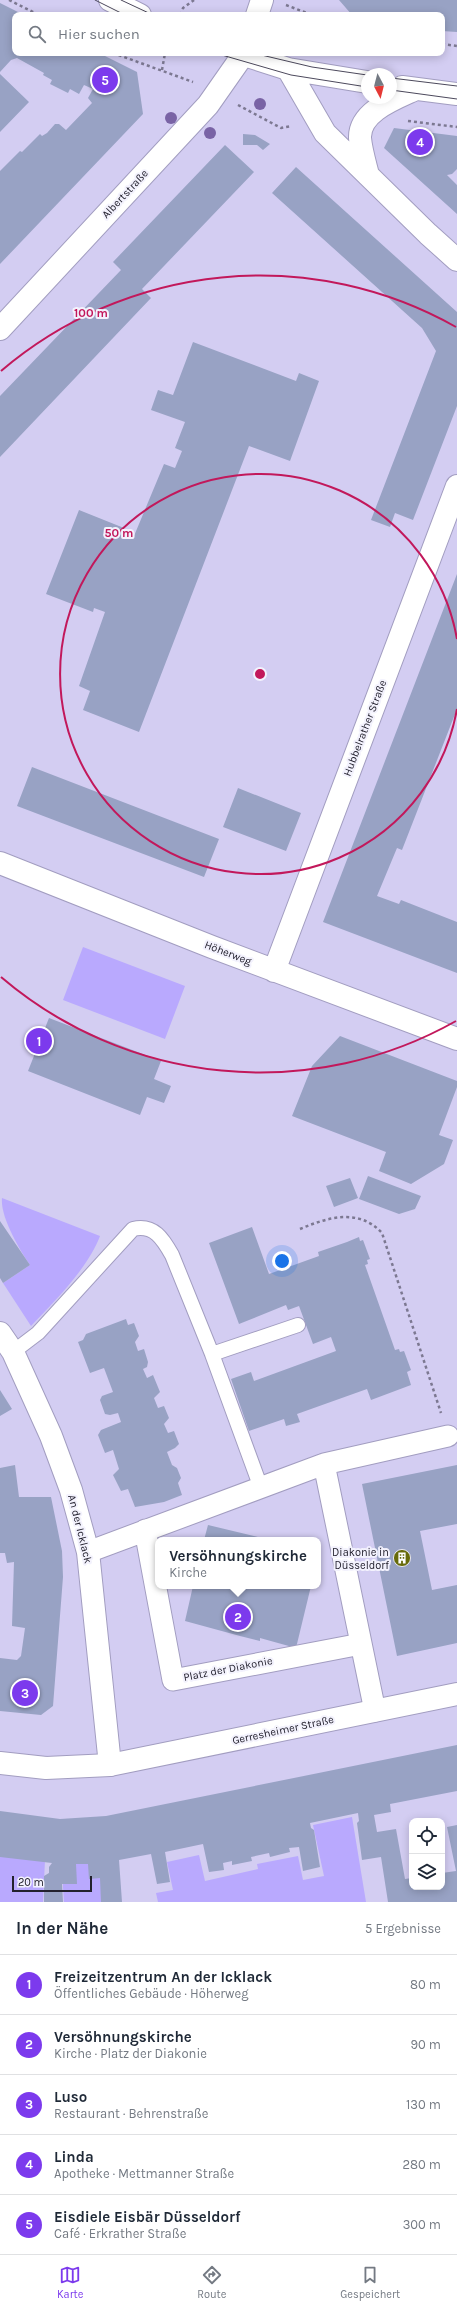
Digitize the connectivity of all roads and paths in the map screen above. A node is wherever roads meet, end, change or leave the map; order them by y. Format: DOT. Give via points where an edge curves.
graph roads {
  1 [pos="9,0"];
  2 [pos="110,0"];
  3 [pos="194,0"];
  4 [pos="262,0"];
  5 [pos="291,6"];
  6 [pos="33,12"];
  7 [pos="134,12"];
  8 [pos="182,12"];
  9 [pos="258,12"];
  10 [pos="305,12"];
  11 [pos="445,44"];
  12 [pos="457,46"];
  13 [pos="122,56"];
  14 [pos="164,56"];
  15 [pos="240,56"];
  16 [pos="247,56"];
  17 [pos="288,69"];
  18 [pos="162,70"];
  19 [pos="361,81"];
  20 [pos="196,83"];
  21 [pos="397,86"];
  22 [pos="416,89"];
  23 [pos="457,94"];
  24 [pos="231,101"];
  25 [pos="406,121"];
  26 [pos="292,126"];
  27 [pos="457,127"];
  28 [pos="368,175"];
  29 [pos="457,260"];
  30 [pos="0,329"];
  31 [pos="457,486"];
  32 [pos="0,863"];
  33 [pos="274,970"];
  34 [pos="457,1039"];
  35 [pos="300,1229"];
  36 [pos="298,1325"];
  37 [pos="0,1333"];
  38 [pos="13,1352"];
  39 [pos="212,1354"];
  40 [pos="453,1436"];
  41 [pos="324,1464"];
  42 [pos="261,1488"];
  43 [pos="145,1530"];
  44 [pos="88,1552"];
  45 [pos="155,1584"];
  46 [pos="156,1589"];
  47 [pos="361,1644"];
  48 [pos="457,1694"];
  49 [pos="374,1711"];
  50 [pos="0,1763"];
  51 [pos="110,1765"];
  1 -- 6 [label="path"];
  2 -- 7 [label="street"];
  3 -- 8 [label="path"];
  4 -- 9 [label="street"];
  5 -- 10 [label="path"];
  11 -- 12 [label="path"];
  13 -- 18 [label="path"];
  14 -- 18 [label="path"];
  15 -- 30 [label="street, Albertstraße" via="208,105"];
  16 -- 17 [label="street"];
  17 -- 19 [label="street"];
  17 -- 28 [label="street" via="325,133"];
  18 -- 20 [label="path"];
  21 -- 22 [label="street"];
  22 -- 23 [label="street"];
  22 -- 28 [label="street" via="377,108 361,128 361,146"];
  24 -- 26 [label="path" via="281,128"];
  25 -- 27 [label="path"];
  28 -- 29 [label="street"];
  31 -- 33 [label="street, Hubbelrather Straße"];
  32 -- 33 [label="street, Höherweg"];
  33 -- 34 [label="street, Höherweg"];
  35 -- 40 [label="path" via="339,1217 362,1218 374,1224 382,1233"];
  36 -- 39 [label="lane"];
  37 -- 38 [label="street, An der Icklack"];
  38 -- 39 [label="lane" via="38,1333 133,1229 140,1228 150,1229 164,1241"];
  38 -- 44 [label="street, An der Icklack" via="51,1436 71,1490"];
  39 -- 42 [label="lane"];
  40 -- 41 [label="street"];
  41 -- 42 [label="street"];
  41 -- 47 [label="street"];
  42 -- 43 [label="street"];
  43 -- 44 [label="street"];
  43 -- 45 [label="street, Platz der Diakonie"];
  44 -- 51 [label="street, An der Icklack"];
  46 -- 47 [label="street, Platz der Diakonie" via="173,1680"];
  47 -- 49 [label="street"];
  48 -- 49 [label="street, Gerresheimer Straße"];
  49 -- 51 [label="street, Gerresheimer Straße"];
  50 -- 51 [label="street, Gerresheimer Straße" via="46,1768"];
}
